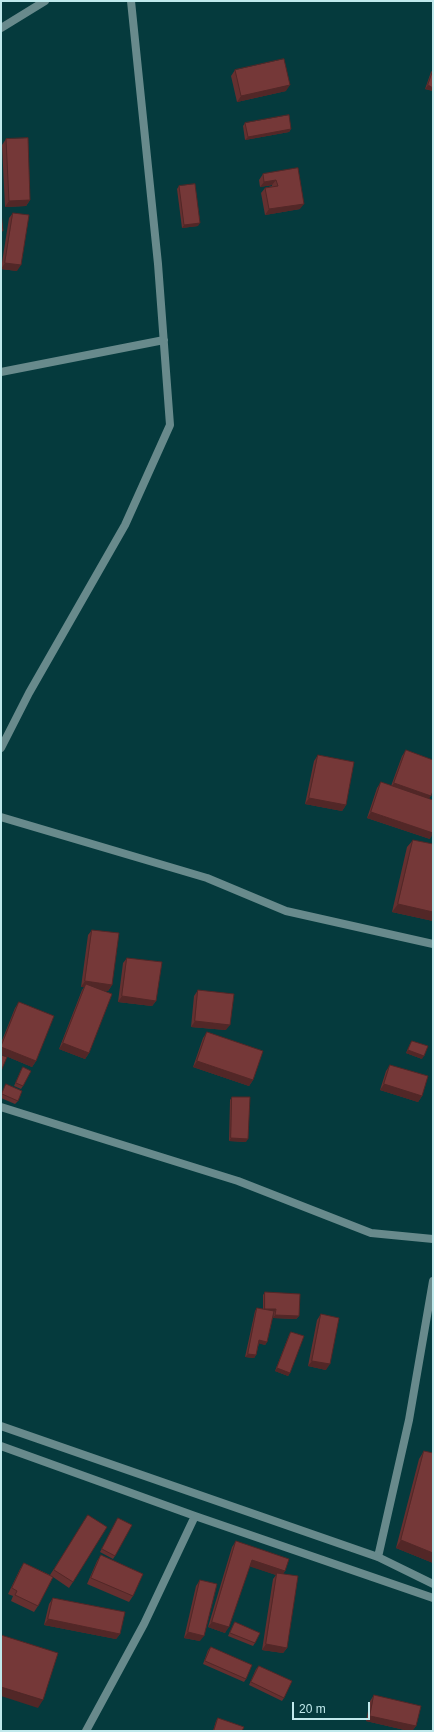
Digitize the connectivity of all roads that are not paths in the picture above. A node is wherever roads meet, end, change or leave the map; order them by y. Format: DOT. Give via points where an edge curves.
graph roads {
  1 [pos="45,1"];
  2 [pos="131,1"];
  3 [pos="1,28"];
  4 [pos="164,340"];
  5 [pos="1,372"];
  6 [pos="1,748"];
  7 [pos="1,817"];
  8 [pos="433,944"];
  9 [pos="1,1107"];
  10 [pos="433,1239"];
  11 [pos="433,1281"];
  12 [pos="1,1426"];
  13 [pos="1,1446"];
  14 [pos="195,1516"];
  15 [pos="378,1557"];
  16 [pos="433,1584"];
  17 [pos="433,1598"];
  18 [pos="86,1731"];
  1 -- 3 [label="street"];
  2 -- 4 [label="street"];
  4 -- 5 [label="street"];
  4 -- 6 [label="street" via="170,425 124,525"];
  7 -- 8 [label="street" via="207,878 286,911"];
  9 -- 10 [label="street" via="238,1181 371,1233"];
  11 -- 15 [label="street" via="409,1420"];
  12 -- 15 [label="street"];
  13 -- 14 [label="street"];
  14 -- 17 [label="street"];
  14 -- 18 [label="street" via="144,1624"];
  15 -- 16 [label="street"];
}
